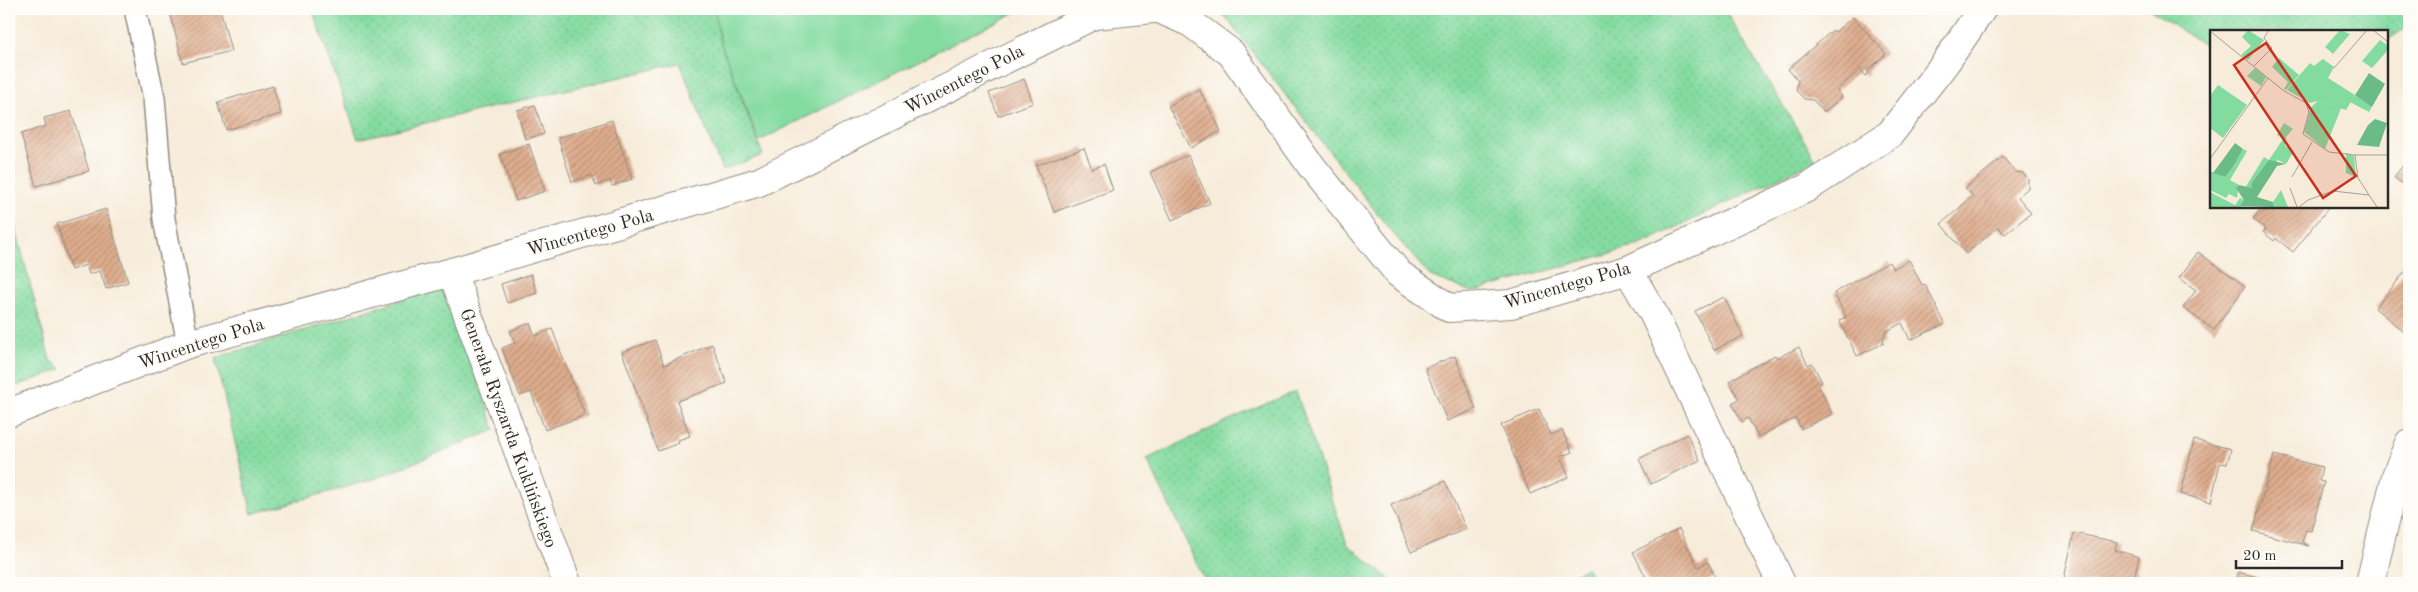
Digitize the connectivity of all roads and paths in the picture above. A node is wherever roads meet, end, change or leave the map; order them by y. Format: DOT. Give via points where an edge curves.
graph roads {
  1 [pos="135,9"];
  2 [pos="1153,9"];
  3 [pos="1159,9"];
  4 [pos="1982,9"];
  5 [pos="1628,270"];
  6 [pos="452,272"];
  7 [pos="188,344"];
  8 [pos="9,413"];
  9 [pos="2409,443"];
  10 [pos="566,583"];
  11 [pos="1781,583"];
  12 [pos="2370,583"];
  1 -- 7 [label="lane" via="154,98 164,219"];
  2 -- 6 [label="street, Wincentego Pola" via="1094,14 759,182"];
  3 -- 5 [label="street, Wincentego Pola" via="1191,23 1231,53 1312,167 1399,274 1449,308 1511,304"];
  4 -- 5 [label="street, Wincentego Pola" via="1890,134 1807,188"];
  5 -- 11 [label="street" via="1653,313"];
  6 -- 7 [label="street, Wincentego Pola"];
  6 -- 10 [label="street, Generała Ryszarda Kuklińskiego"];
  7 -- 8 [label="street, Wincentego Pola"];
  9 -- 12 [label="street" via="2396,476"];
}
